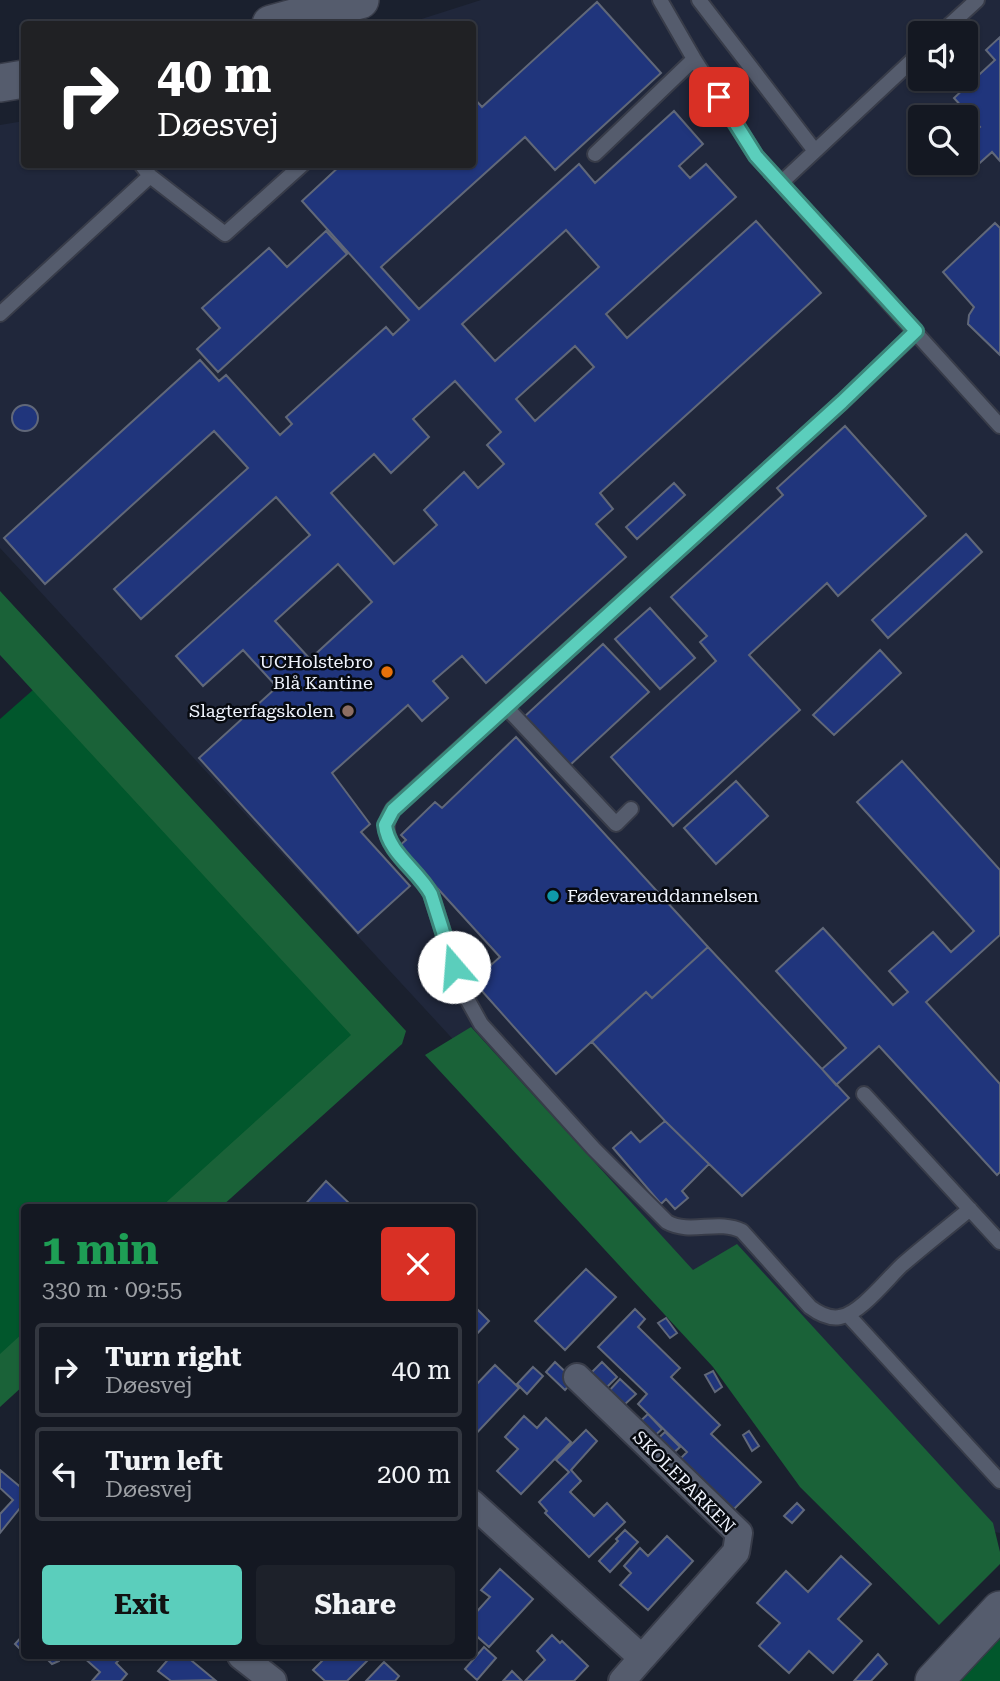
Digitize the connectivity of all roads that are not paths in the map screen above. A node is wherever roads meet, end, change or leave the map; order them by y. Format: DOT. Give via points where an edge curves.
graph roads {
  1 [pos="360,0"];
  2 [pos="660,0"];
  3 [pos="699,0"];
  4 [pos="977,0"];
  5 [pos="282,21"];
  6 [pos="954,21"];
  7 [pos="694,59"];
  8 [pos="908,64"];
  9 [pos="21,80"];
  10 [pos="0,83"];
  11 [pos="815,151"];
  12 [pos="596,153"];
  13 [pos="299,168"];
  14 [pos="146,170"];
  15 [pos="782,183"];
  16 [pos="0,314"];
  17 [pos="916,331"];
  18 [pos="1000,426"];
  19 [pos="506,707"];
  20 [pos="631,809"];
  21 [pos="864,1094"];
  22 [pos="970,1209"];
  23 [pos="1000,1242"];
  24 [pos="848,1315"];
  25 [pos="576,1377"];
  26 [pos="1000,1481"];
  27 [pos="476,1507"];
  28 [pos="1000,1610"];
  29 [pos="642,1658"];
  30 [pos="245,1659"];
  31 [pos="272,1681"];
  32 [pos="622,1681"];
  33 [pos="934,1681"];
  1 -- 5 [label="street"];
  2 -- 7 [label="lane"];
  3 -- 11 [label="lane"];
  4 -- 6 [label="lane"];
  7 -- 12 [label="lane"];
  7 -- 15 [label="lane" via="756,156"];
  8 -- 11 [label="lane"];
  9 -- 10 [label="street"];
  11 -- 15 [label="lane"];
  13 -- 14 [label="lane" via="225,234"];
  14 -- 16 [label="lane"];
  15 -- 17 [label="lane"];
  17 -- 18 [label="lane"];
  17 -- 19 [label="lane"];
  19 -- 20 [label="lane" via="616,824"];
  19 -- 24 [label="lane" via="393,810 385,825 389,842 431,894 473,1013 594,1149 667,1222 681,1227 730,1226 742,1231 810,1307 830,1317"];
  21 -- 22 [label="lane"];
  22 -- 23 [label="lane"];
  22 -- 24 [label="lane"];
  24 -- 26 [label="lane"];
  25 -- 29 [label="street, SKOLEPARKEN" via="738,1534 736,1552"];
  27 -- 29 [label="street"];
  28 -- 33 [label="street"];
  29 -- 32 [label="street, SKOLEPARKEN"];
  30 -- 31 [label="street"];
}
